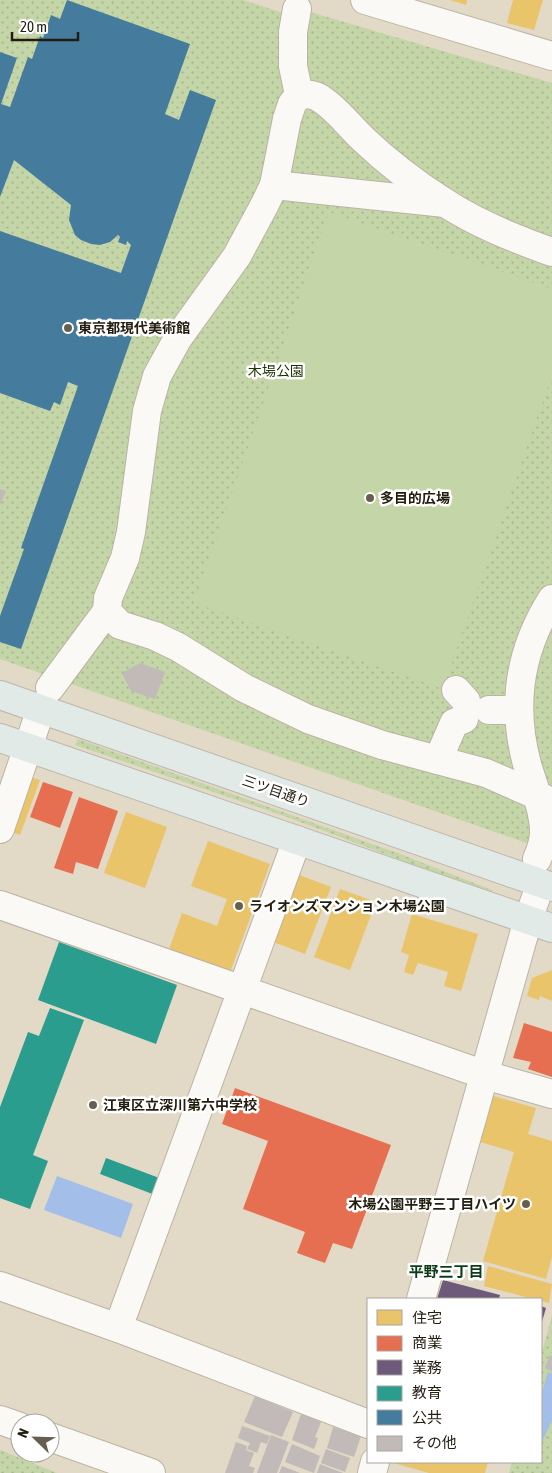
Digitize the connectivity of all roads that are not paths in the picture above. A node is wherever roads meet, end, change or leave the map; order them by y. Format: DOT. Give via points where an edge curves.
graph roads {
  1 [pos="365,0"];
  2 [pos="297,9"];
  3 [pos="552,56"];
  4 [pos="300,95"];
  5 [pos="274,185"];
  6 [pos="445,203"];
  7 [pos="552,252"];
  8 [pos="552,600"];
  9 [pos="106,610"];
  10 [pos="0,695"];
  11 [pos="45,699"];
  12 [pos="518,710"];
  13 [pos="0,738"];
  14 [pos="28,748"];
  15 [pos="438,760"];
  16 [pos="544,799"];
  17 [pos="0,830"];
  18 [pos="297,840"];
  19 [pos="543,877"];
  20 [pos="0,905"];
  21 [pos="540,924"];
  22 [pos="241,989"];
  23 [pos="485,1075"];
  24 [pos="552,1094"];
  25 [pos="0,1286"];
  26 [pos="421,1298"];
  27 [pos="118,1328"];
  28 [pos="367,1424"];
  29 [pos="60,1441"];
  30 [pos="151,1473"];
  1 -- 3 [label="street"];
  2 -- 4 [label="street" via="293,66"];
  4 -- 5 [label="street" via="292,104 287,119"];
  4 -- 6 [label="street" via="311,94 321,98 363,139"];
  5 -- 6 [label="street"];
  5 -- 9 [label="street" via="237,256 178,338 157,376 147,411 131,532"];
  6 -- 7 [label="street" via="518,240"];
  8 -- 12 [label="street" via="528,645 520,679"];
  9 -- 11 [label="street"];
  9 -- 15 [label="street" via="120,625 178,647 244,688 308,719 382,745"];
  10 -- 11 [label="main road, 三ツ目通り"];
  11 -- 14 [label="street"];
  11 -- 19 [label="main road, 三ツ目通り"];
  12 -- 15 [label="street" via="469,705 454,724"];
  12 -- 16 [label="street" via="526,762"];
  13 -- 14 [label="main road"];
  14 -- 17 [label="street"];
  14 -- 18 [label="main road"];
  15 -- 16 [label="street" via="486,773"];
  16 -- 19 [label="street"];
  18 -- 21 [label="main road"];
  18 -- 22 [label="street"];
  19 -- 21 [label="street"];
  20 -- 22 [label="street"];
  21 -- 23 [label="street"];
  22 -- 23 [label="street"];
  22 -- 27 [label="street"];
  23 -- 24 [label="street"];
  23 -- 26 [label="street"];
  25 -- 27 [label="street"];
  27 -- 28 [label="street"];
  29 -- 30 [label="street"];
}
